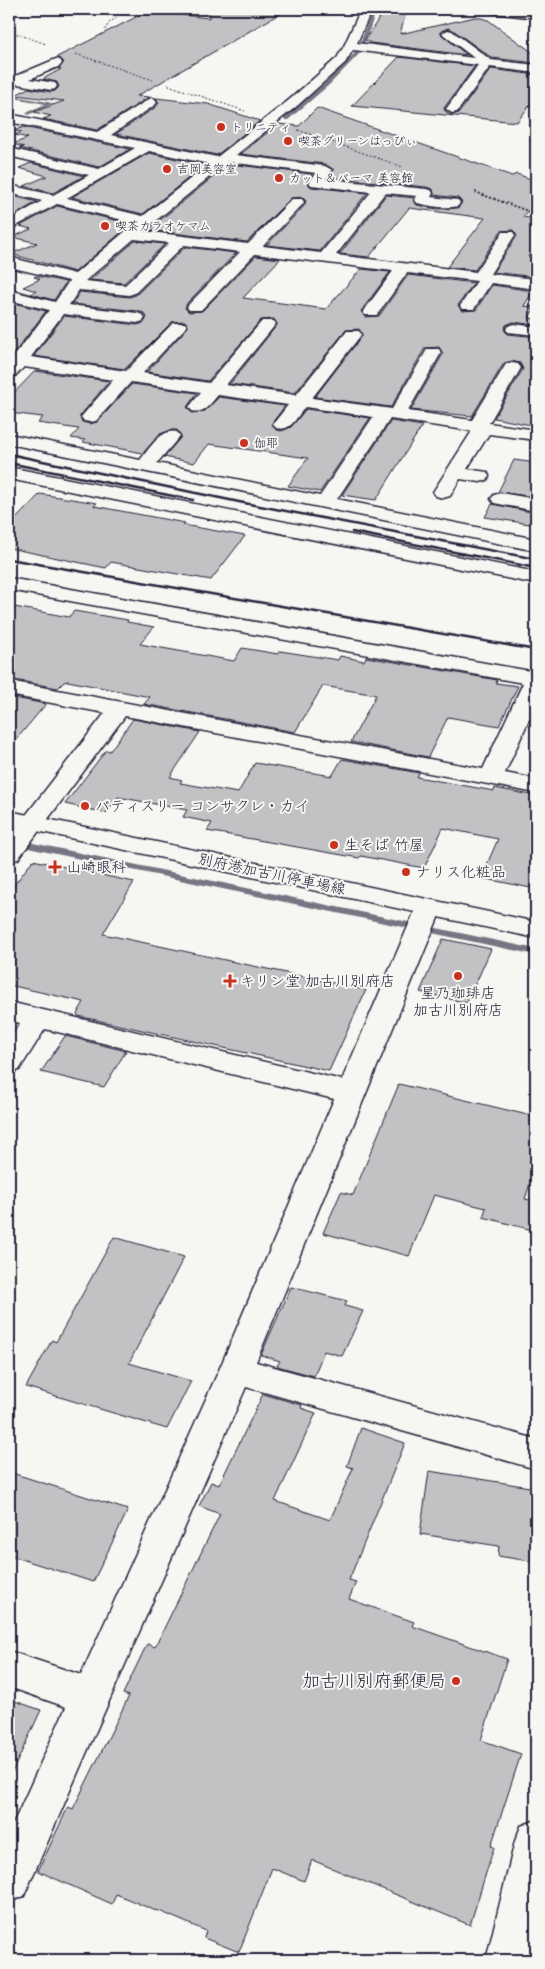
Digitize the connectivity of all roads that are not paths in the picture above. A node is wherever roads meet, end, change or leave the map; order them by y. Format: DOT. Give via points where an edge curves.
graph roads {
  1 [pos="366,9"];
  2 [pos="485,9"];
  3 [pos="536,15"];
  4 [pos="448,33"];
  5 [pos="350,46"];
  6 [pos="486,61"];
  7 [pos="56,63"];
  8 [pos="9,68"];
  9 [pos="536,69"];
  10 [pos="38,71"];
  11 [pos="51,86"];
  12 [pos="444,94"];
  13 [pos="462,95"];
  14 [pos="477,96"];
  15 [pos="151,102"];
  16 [pos="452,109"];
  17 [pos="13,122"];
  18 [pos="99,137"];
  19 [pos="145,148"];
  20 [pos="9,152"];
  21 [pos="223,160"];
  22 [pos="100,173"];
  23 [pos="382,188"];
  24 [pos="9,189"];
  25 [pos="54,200"];
  26 [pos="297,202"];
  27 [pos="454,203"];
  28 [pos="9,210"];
  29 [pos="268,212"];
  30 [pos="285,214"];
  31 [pos="29,215"];
  32 [pos="146,221"];
  33 [pos="9,226"];
  34 [pos="131,234"];
  35 [pos="508,235"];
  36 [pos="180,240"];
  37 [pos="251,249"];
  38 [pos="325,258"];
  39 [pos="9,262"];
  40 [pos="403,268"];
  41 [pos="483,278"];
  42 [pos="76,282"];
  43 [pos="536,284"];
  44 [pos="9,295"];
  45 [pos="468,306"];
  46 [pos="393,307"];
  47 [pos="59,308"];
  48 [pos="195,308"];
  49 [pos="137,318"];
  50 [pos="268,324"];
  51 [pos="514,329"];
  52 [pos="154,330"];
  53 [pos="533,332"];
  54 [pos="353,335"];
  55 [pos="433,353"];
  56 [pos="336,356"];
  57 [pos="16,358"];
  58 [pos="355,358"];
  59 [pos="512,368"];
  60 [pos="128,376"];
  61 [pos="212,388"];
  62 [pos="300,401"];
  63 [pos="198,408"];
  64 [pos="391,414"];
  65 [pos="90,417"];
  66 [pos="282,424"];
  67 [pos="480,427"];
  68 [pos="536,434"];
  69 [pos="171,436"];
  70 [pos="9,438"];
  71 [pos="144,466"];
  72 [pos="9,472"];
  73 [pos="455,473"];
  74 [pos="480,476"];
  75 [pos="443,492"];
  76 [pos="501,499"];
  77 [pos="325,503"];
  78 [pos="536,504"];
  79 [pos="536,545"];
  80 [pos="536,578"];
  81 [pos="9,584"];
  82 [pos="536,679"];
  83 [pos="9,688"];
  84 [pos="120,708"];
  85 [pos="491,778"];
  86 [pos="536,786"];
  87 [pos="20,820"];
  88 [pos="9,854"];
  89 [pos="423,923"];
  90 [pos="536,930"];
  91 [pos="9,1011"];
  92 [pos="38,1018"];
  93 [pos="9,1063"];
  94 [pos="352,1093"];
  95 [pos="236,1370"];
  96 [pos="536,1454"];
  97 [pos="9,1669"];
  98 [pos="90,1697"];
  99 [pos="536,1840"];
  100 [pos="9,1881"];
  101 [pos="508,1960"];
  1 -- 5 [label="main road"];
  2 -- 3 [label="main road"];
  4 -- 6 [label="main road"];
  5 -- 6 [label="main road"];
  5 -- 21 [label="main road" via="341,60"];
  6 -- 9 [label="main road"];
  6 -- 13 [label="main road"];
  7 -- 10 [label="main road"];
  8 -- 10 [label="main road"];
  10 -- 11 [label="main road" via="17,80"];
  12 -- 13 [label="main road"];
  13 -- 14 [label="main road"];
  13 -- 16 [label="main road"];
  15 -- 18 [label="main road"];
  17 -- 18 [label="main road"];
  18 -- 19 [label="main road"];
  19 -- 21 [label="main road"];
  19 -- 22 [label="main road"];
  20 -- 22 [label="main road"];
  21 -- 23 [label="main road" via="325,170 312,185"];
  21 -- 32 [label="main road"];
  22 -- 25 [label="main road"];
  23 -- 27 [label="main road" via="426,193 422,200"];
  23 -- 38 [label="main road"];
  24 -- 25 [label="main road"];
  25 -- 31 [label="main road"];
  25 -- 32 [label="main road"];
  26 -- 30 [label="main road"];
  28 -- 31 [label="main road"];
  29 -- 30 [label="main road"];
  30 -- 37 [label="main road"];
  31 -- 33 [label="main road"];
  32 -- 34 [label="main road"];
  34 -- 36 [label="main road"];
  34 -- 42 [label="main road"];
  35 -- 41 [label="main road"];
  36 -- 37 [label="main road"];
  36 -- 42 [label="main road" via="129,290"];
  37 -- 38 [label="main road"];
  37 -- 48 [label="main road"];
  38 -- 40 [label="main road"];
  39 -- 42 [label="main road"];
  40 -- 41 [label="main road"];
  40 -- 46 [label="main road" via="374,309"];
  41 -- 43 [label="main road"];
  41 -- 45 [label="main road"];
  42 -- 47 [label="main road"];
  44 -- 47 [label="main road"];
  47 -- 49 [label="main road"];
  47 -- 57 [label="main road"];
  50 -- 61 [label="main road" via="257,348"];
  51 -- 53 [label="main road"];
  52 -- 60 [label="main road" via="176,329"];
  54 -- 56 [label="main road"];
  55 -- 64 [label="main road" via="413,372"];
  56 -- 58 [label="main road"];
  56 -- 62 [label="main road"];
  57 -- 60 [label="main road"];
  59 -- 67 [label="main road"];
  60 -- 61 [label="main road"];
  60 -- 65 [label="main road"];
  61 -- 62 [label="main road"];
  61 -- 63 [label="main road"];
  62 -- 64 [label="main road"];
  62 -- 66 [label="main road"];
  64 -- 67 [label="main road"];
  64 -- 77 [label="main road"];
  67 -- 68 [label="main road"];
  67 -- 73 [label="main road"];
  69 -- 71 [label="main road"];
  70 -- 71 [label="main road"];
  71 -- 77 [label="main road"];
  72 -- 80 [label="main road"];
  73 -- 74 [label="main road"];
  73 -- 75 [label="main road"];
  76 -- 78 [label="main road"];
  77 -- 79 [label="main road"];
  81 -- 82 [label="main road"];
  82 -- 85 [label="main road"];
  83 -- 84 [label="main road"];
  84 -- 85 [label="main road"];
  84 -- 87 [label="main road"];
  85 -- 86 [label="main road"];
  87 -- 88 [label="main road"];
  87 -- 89 [label="main road, 別府港加古川停車場線"];
  89 -- 90 [label="main road, 別府港加古川停車場線"];
  89 -- 94 [label="main road"];
  91 -- 92 [label="main road"];
  92 -- 93 [label="main road"];
  92 -- 94 [label="main road"];
  94 -- 95 [label="main road"];
  95 -- 96 [label="main road"];
  95 -- 98 [label="main road"];
  97 -- 98 [label="main road"];
  98 -- 100 [label="main road"];
  99 -- 101 [label="main road"];
}
